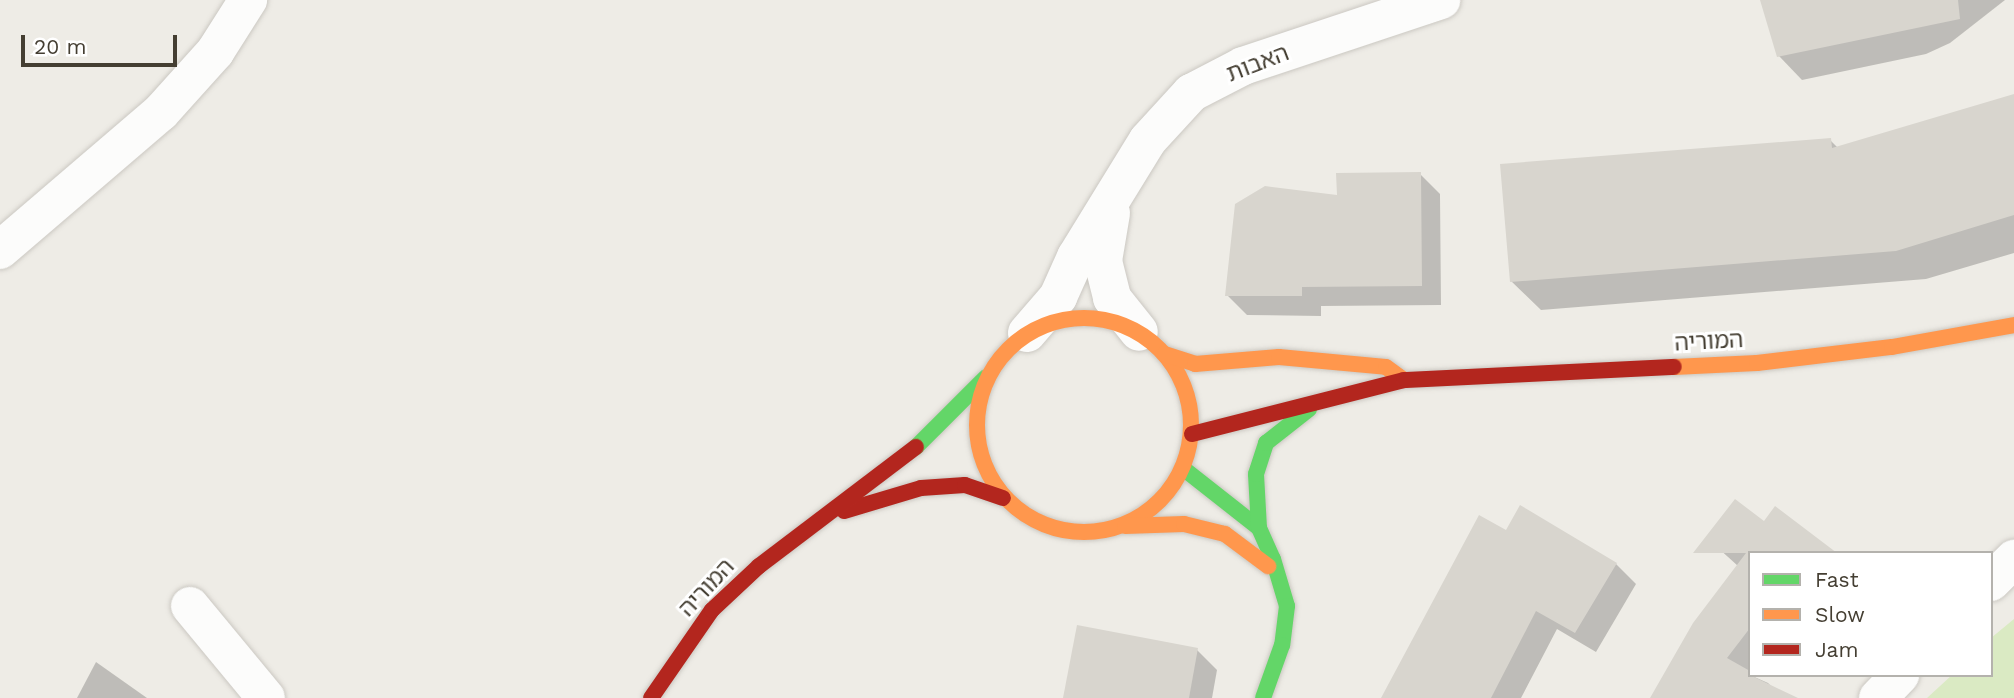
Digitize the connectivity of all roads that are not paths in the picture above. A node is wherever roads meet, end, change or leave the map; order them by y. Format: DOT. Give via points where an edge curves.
graph roads {
  1 [pos="248,0"];
  2 [pos="1441,0"];
  3 [pos="1118,187"];
  4 [pos="0,250"];
  5 [pos="2014,325"];
  6 [pos="1027,333"];
  7 [pos="1152,343"];
  8 [pos="990,372"];
  9 [pos="1404,380"];
  10 [pos="1315,405"];
  11 [pos="1192,434"];
  12 [pos="1184,469"];
  13 [pos="1003,498"];
  14 [pos="812,523"];
  15 [pos="1125,526"];
  16 [pos="1259,528"];
  17 [pos="2014,559"];
  18 [pos="1993,580"];
  19 [pos="190,606"];
  20 [pos="1287,606"];
  21 [pos="1898,677"];
  22 [pos="659,691"];
  23 [pos="266,698"];
  24 [pos="1262,698"];
  25 [pos="1878,698"];
  1 -- 4 [label="street" via="215,52 161,111"];
  2 -- 3 [label="street, האבות" via="1243,66 1191,93 1148,139"];
  3 -- 6 [label="street, האבות" via="1058,297"];
  3 -- 7 [label="street, האבות" via="1105,233 1103,261 1112,298"];
  5 -- 9 [label="street, המוריה" via="1892,347 1757,363"];
  6 -- 7 [label="street" via="1054,321 1083,318 1112,321"];
  6 -- 8 [label="street" via="1006,350"];
  7 -- 9 [label="street, המוריה" via="1195,364 1279,357 1386,367"];
  7 -- 11 [label="street" via="1181,378 1191,405"];
  8 -- 13 [label="street" via="978,404 976,436"];
  8 -- 14 [label="street, המוריה" via="929,437"];
  9 -- 10 [label="street, המוריה"];
  10 -- 11 [label="street, המוריה"];
  10 -- 16 [label="street" via="1266,443 1256,474"];
  11 -- 12 [label="street"];
  12 -- 15 [label="street" via="1169,493"];
  12 -- 16 [label="street"];
  13 -- 14 [label="street, המוריה" via="965,485 921,488"];
  13 -- 15 [label="street" via="1029,518 1059,530 1092,533"];
  14 -- 22 [label="street, המוריה" via="712,610"];
  15 -- 20 [label="street" via="1184,524 1225,534 1258,555 1276,575"];
  16 -- 20 [label="street"];
  17 -- 18 [label="street"];
  19 -- 23 [label="street"];
  20 -- 24 [label="street" via="1282,645"];
  21 -- 25 [label="street"];
}
